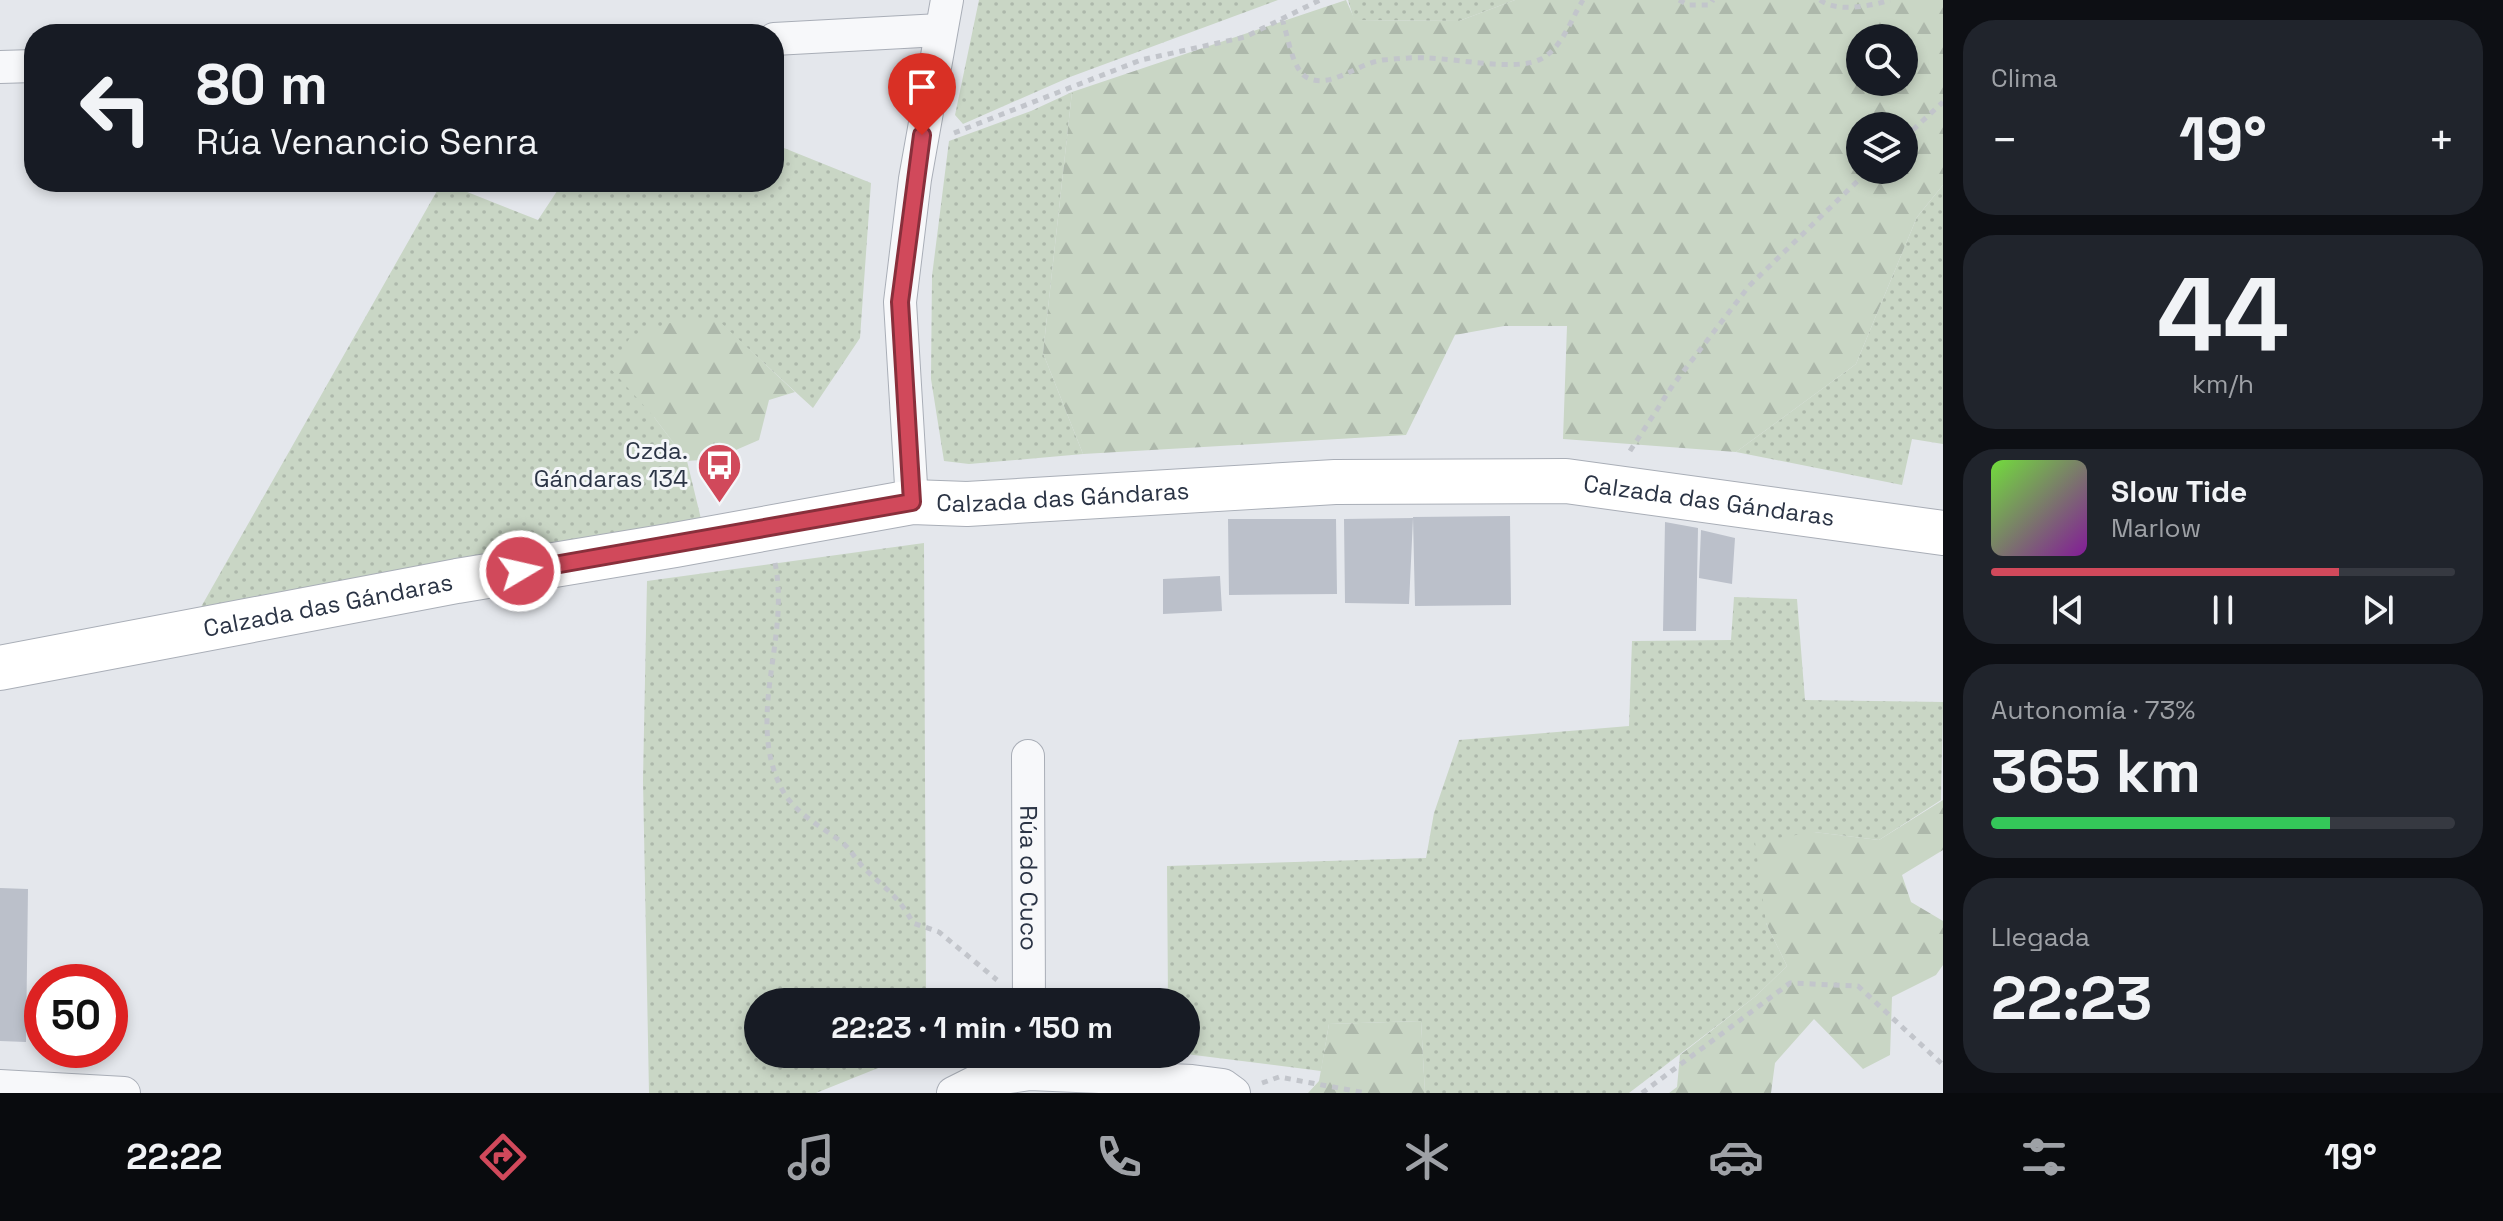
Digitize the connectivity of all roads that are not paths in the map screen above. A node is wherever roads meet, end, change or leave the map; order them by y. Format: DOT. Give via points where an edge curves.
graph roads {
  1 [pos="944,15"];
  2 [pos="784,38"];
  3 [pos="24,66"];
  4 [pos="0,67"];
  5 [pos="912,502"];
  6 [pos="1943,533"];
  7 [pos="0,668"];
  8 [pos="1028,756"];
  9 [pos="1029,988"];
  10 [pos="1018,1068"];
  11 [pos="1068,1068"];
  12 [pos="0,1086"];
  13 [pos="1246,1089"];
  14 [pos="124,1093"];
  15 [pos="953,1093"];
  1 -- 2 [label="street"];
  1 -- 5 [label="street" via="900,302"];
  3 -- 4 [label="street"];
  5 -- 6 [label="main road, Calzada das Gándaras" via="967,504 1335,482 1566,481"];
  5 -- 7 [label="main road, Calzada das Gándaras"];
  8 -- 9 [label="street, Rúa do Cuco"];
  10 -- 15 [label="street"];
  11 -- 13 [label="street"];
  12 -- 14 [label="street"];
}
